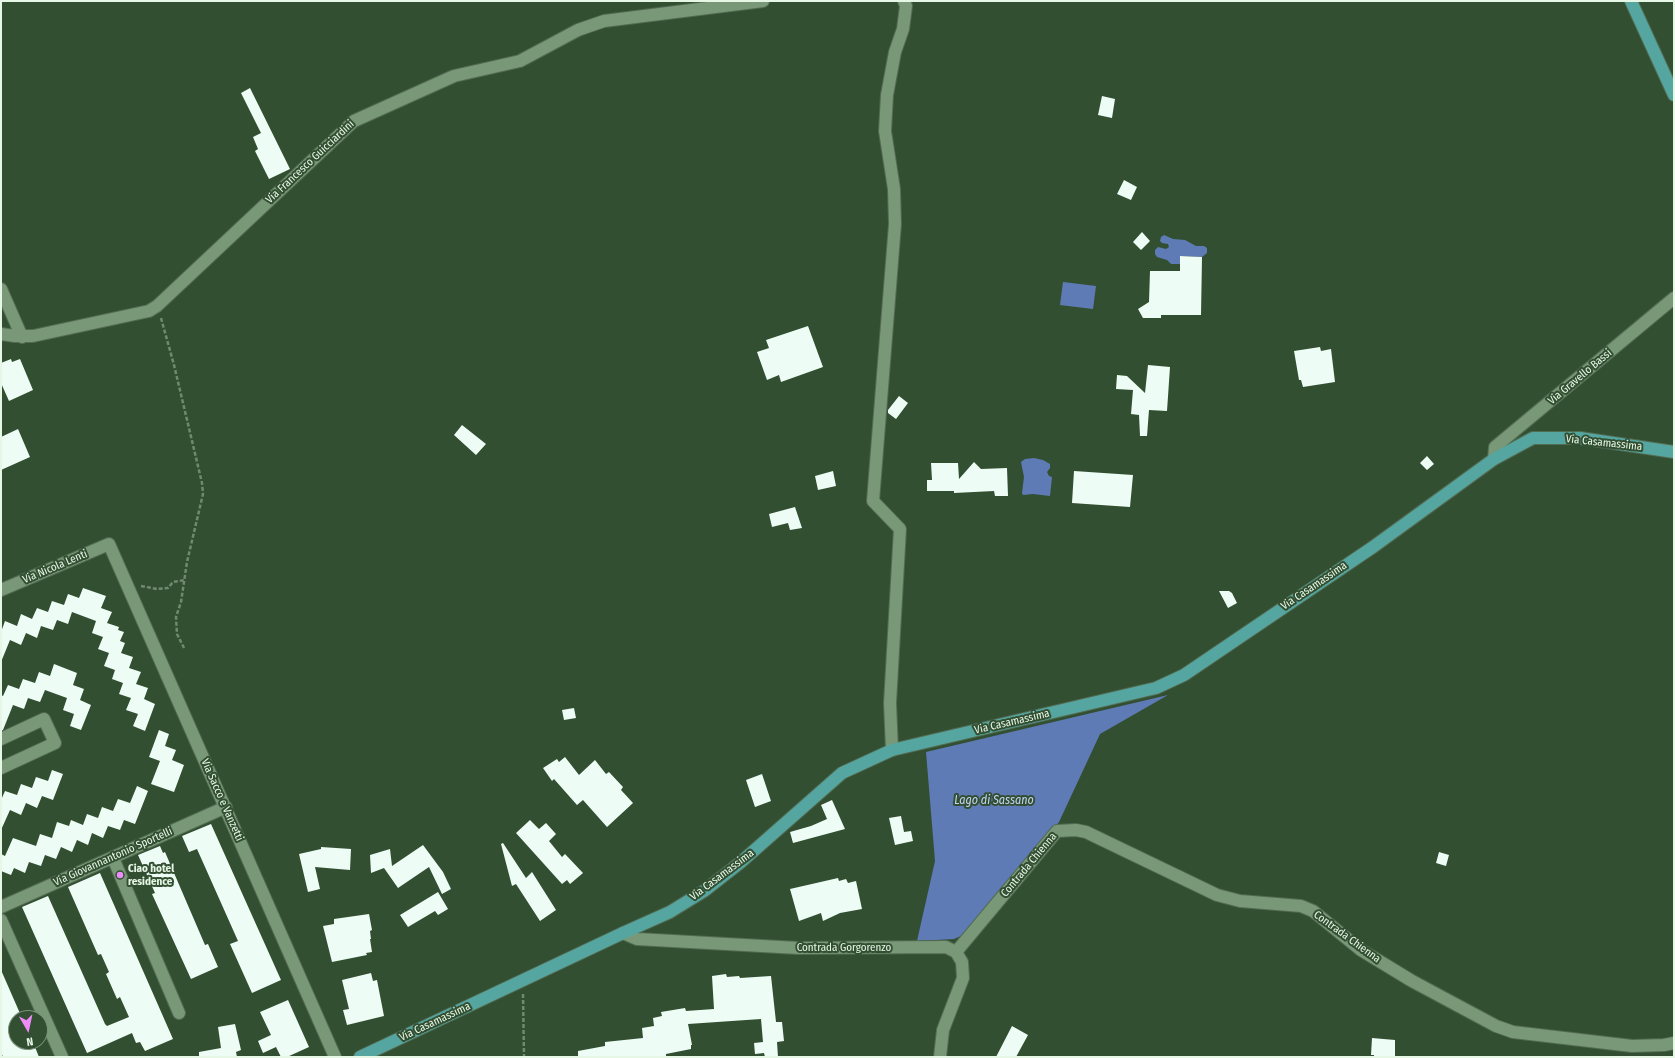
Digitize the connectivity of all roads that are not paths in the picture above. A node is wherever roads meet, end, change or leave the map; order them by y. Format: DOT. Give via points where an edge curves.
graph roads {
  1 [pos="762,1"];
  2 [pos="904,1"];
  3 [pos="1631,1"];
  4 [pos="1674,95"];
  5 [pos="1,289"];
  6 [pos="1674,298"];
  7 [pos="1,334"];
  8 [pos="22,337"];
  9 [pos="1674,452"];
  10 [pos="1494,459"];
  11 [pos="109,544"];
  12 [pos="1,590"];
  13 [pos="1,739"];
  14 [pos="892,750"];
  15 [pos="1,768"];
  16 [pos="226,807"];
  17 [pos="113,858"];
  18 [pos="1,907"];
  19 [pos="1,920"];
  20 [pos="623,933"];
  21 [pos="956,952"];
  22 [pos="179,1013"];
  23 [pos="1674,1043"];
  24 [pos="62,1057"];
  25 [pos="335,1057"];
  26 [pos="361,1057"];
  27 [pos="940,1057"];
  1 -- 8 [label="street, Via Francesco Guicciardini" via="604,21 578,30 520,61 454,76 354,121 157,306 149,311 85,326"];
  2 -- 14 [label="street" via="906,6 903,29 895,52 885,132 894,189 895,224 873,501 900,529 890,703"];
  3 -- 4 [label="main road"];
  5 -- 8 [label="street"];
  6 -- 10 [label="street, Via Gravello Bassi" via="1495,447"];
  7 -- 8 [label="street, Via Francesco Guicciardini"];
  9 -- 10 [label="main road, Via Casamassima" via="1580,438 1533,438"];
  10 -- 14 [label="main road, Via Casamassima" via="1373,547 1184,674 1156,688"];
  11 -- 12 [label="street, Via Nicola Lenti"];
  11 -- 16 [label="street, Via Sacco e Vanzetti"];
  13 -- 15 [label="street" via="44,719 55,743"];
  14 -- 20 [label="main road, Via Casamassima" via="842,773 778,831 704,891 670,912"];
  16 -- 17 [label="street, Via Giovannantonio Sportelli"];
  16 -- 25 [label="street, Via Sacco e Vanzetti"];
  17 -- 18 [label="street, Via Giovannantonio Sportelli"];
  17 -- 22 [label="street"];
  19 -- 24 [label="street"];
  20 -- 21 [label="street, Contrada Gorgorenzo" via="637,939 668,941 798,948 946,947"];
  20 -- 26 [label="main road, Via Casamassima"];
  21 -- 23 [label="street, Contrada Chienna" via="1057,831 1076,830 1086,832 1217,895 1240,901 1301,906 1313,911 1361,950 1496,1026 1513,1032 1632,1046"];
  21 -- 27 [label="street" via="962,962 963,978 943,1030"];
}
